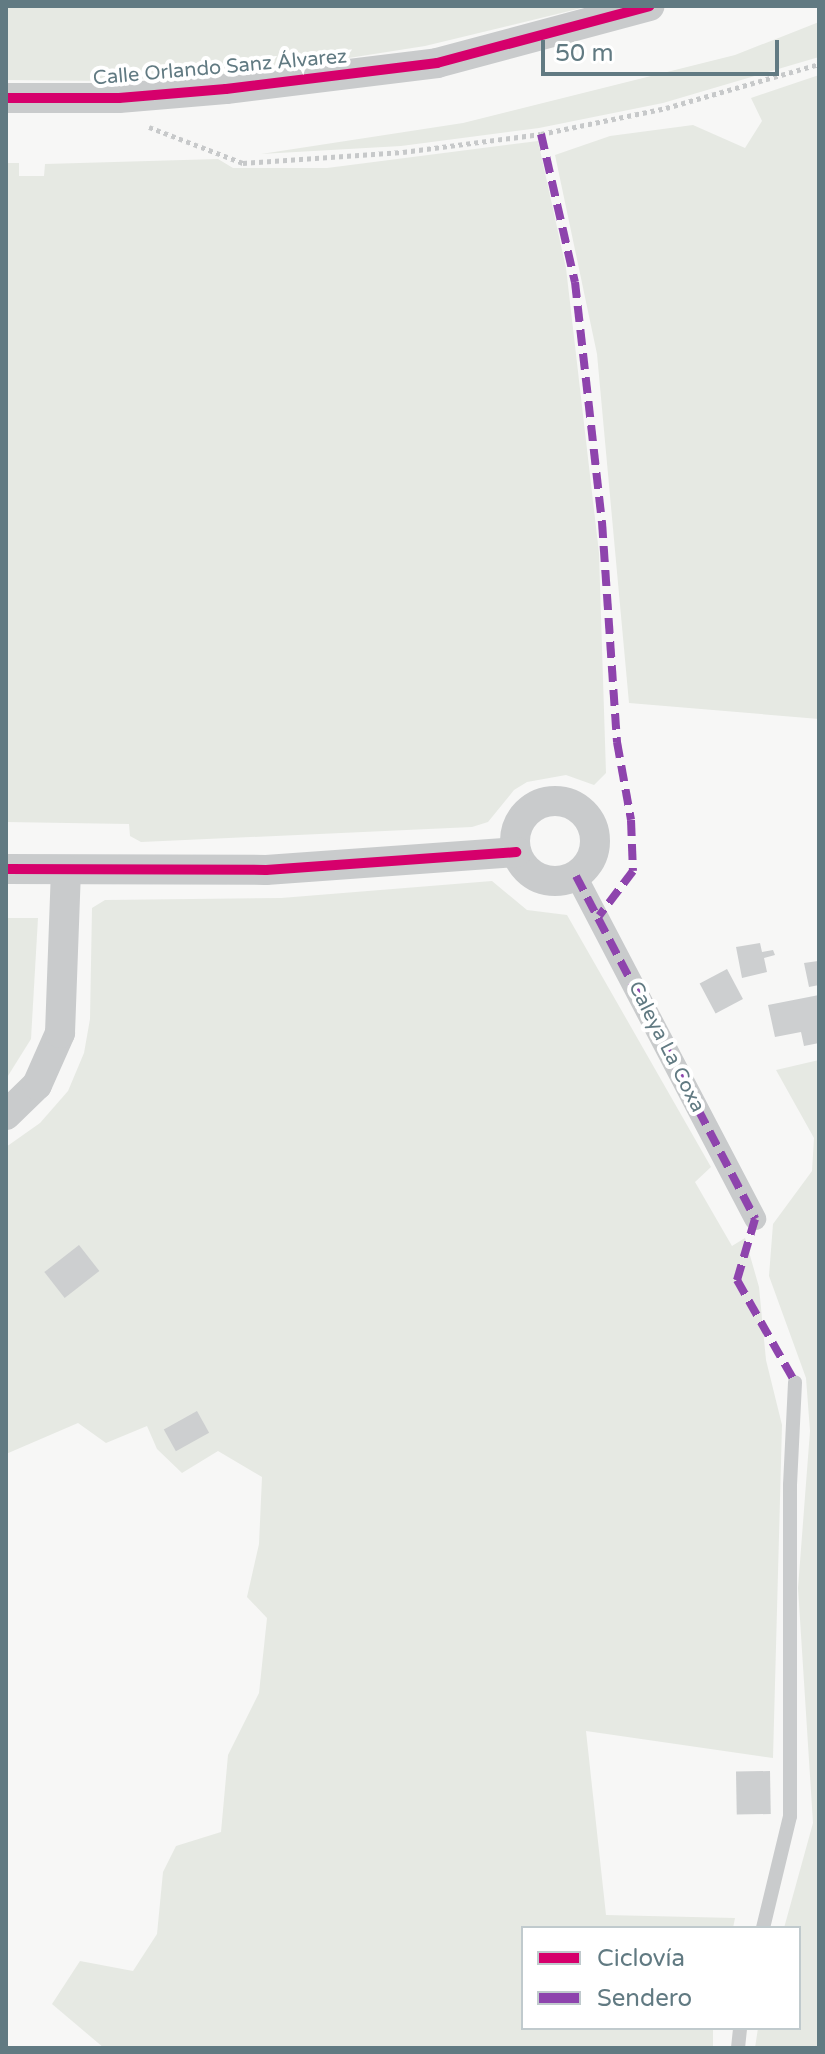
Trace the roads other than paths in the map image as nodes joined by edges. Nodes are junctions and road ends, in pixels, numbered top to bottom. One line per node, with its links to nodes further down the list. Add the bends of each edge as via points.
1 (649, 6): 2 (street, Calle Orlando Sanz Álvarez, via 437,63 286,84 119,98)
2 (6, 98)
3 (516, 852): 5 (street, via 266,870); 6 (street, via 532,874 549,881); 6 (street, via 515,837 526,813 551,801 575,806 593,827 596,841 592,858)
4 (6, 869): 5 (street)
5 (66, 870): 7 (street, via 60,1033 37,1085)
6 (576, 876): 8 (street, Caleya La Coxa)
7 (6, 1115)
8 (755, 1219)
9 (795, 1382): 10 (lane, via 790,1816)
10 (763, 1926)

